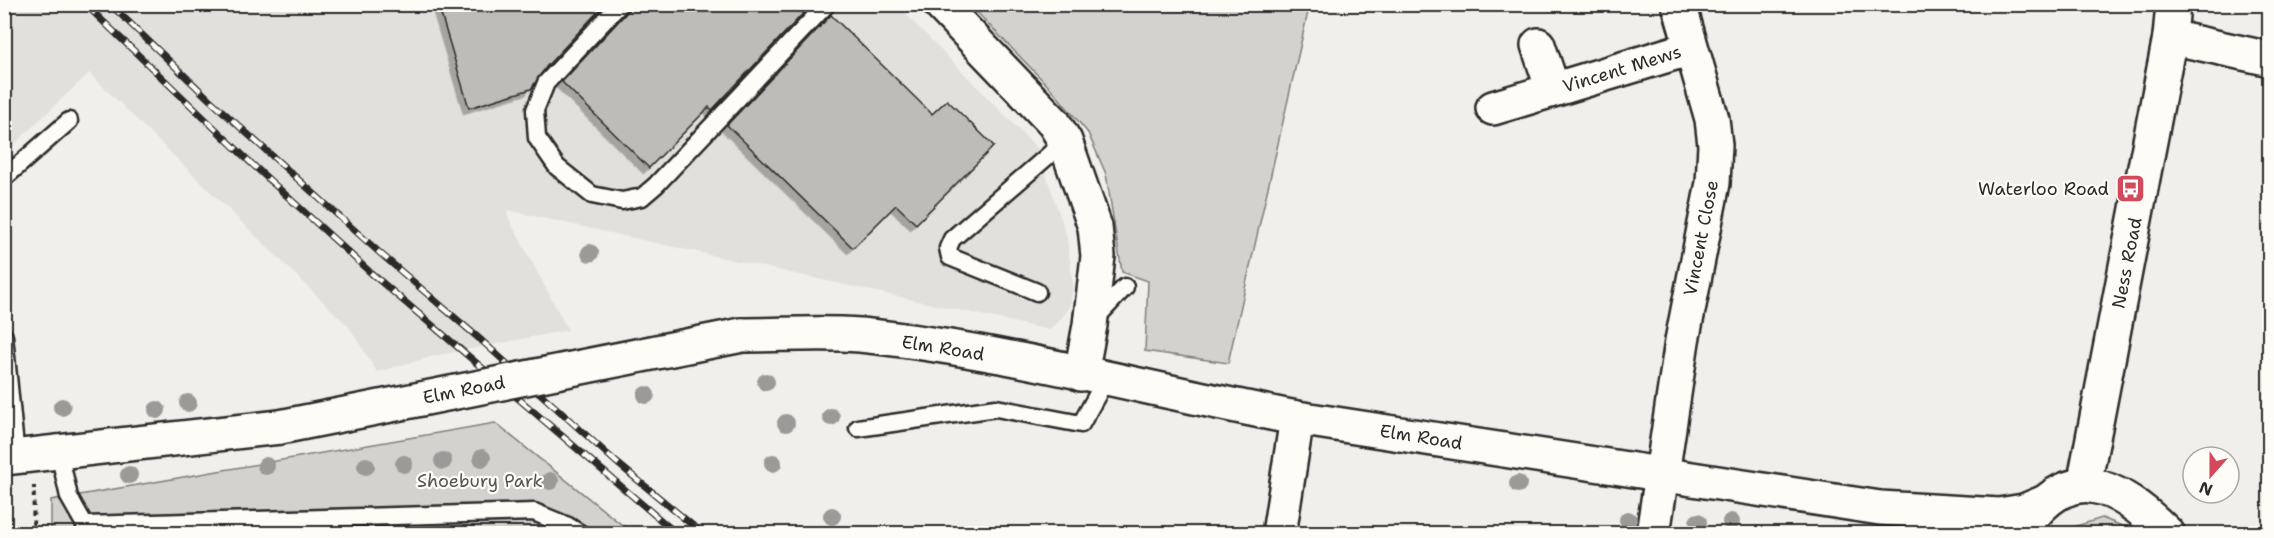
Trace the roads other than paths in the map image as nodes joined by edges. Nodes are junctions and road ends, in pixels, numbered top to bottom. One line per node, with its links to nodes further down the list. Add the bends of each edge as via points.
1 (620, 4): 2 (lane, via 546,83 535,110 537,138 557,167 592,195 622,201 642,196 656,185)
2 (827, 4)
3 (940, 4): 13 (street, via 1054,123)
4 (1679, 4): 8 (street, Vincent Close)
5 (2173, 4): 6 (street, Ness Road)
6 (2169, 37): 9 (street); 24 (street, Ness Road)
7 (1538, 45): 10 (street, Vincent Mews)
8 (1691, 48): 10 (street, Vincent Mews); 23 (street, Vincent Close, via 1712,119 1713,183)
9 (2270, 59)
10 (1553, 90): 11 (street, Vincent Mews)
11 (1493, 108)
12 (69, 121): 14 (lane)
13 (1065, 141): 16 (lane, via 952,239 948,248 950,257); 17 (street, via 1095,227 1098,256)
14 (4, 178)
15 (1125, 287): 17 (lane)
16 (1037, 292)
17 (1090, 325): 19 (street)
18 (4, 336): 22 (lane)
19 (1093, 377): 20 (street, Elm Road); 21 (lane, via 1081,424 996,408); 22 (street, Elm Road, bridge, via 969,350 858,335 742,334 280,427)
20 (1297, 418): 23 (street, Elm Road); 29 (street)
21 (858, 428)
22 (28, 456): 28 (lane, via 69,497 85,525 534,512)
23 (1661, 474): 26 (street, Elm Road); 30 (street, Vincent Close)
24 (2085, 485): 25 (street, via 2070,487); 27 (street, via 2124,496)
25 (2043, 503): 26 (street, Elm Road, via 1999,515); 32 (street)
26 (1880, 508): 31 (street, Elm Road)
27 (2168, 533)
28 (581, 534)
29 (1279, 534)
30 (1653, 534)
31 (1936, 534)
32 (2020, 534)

